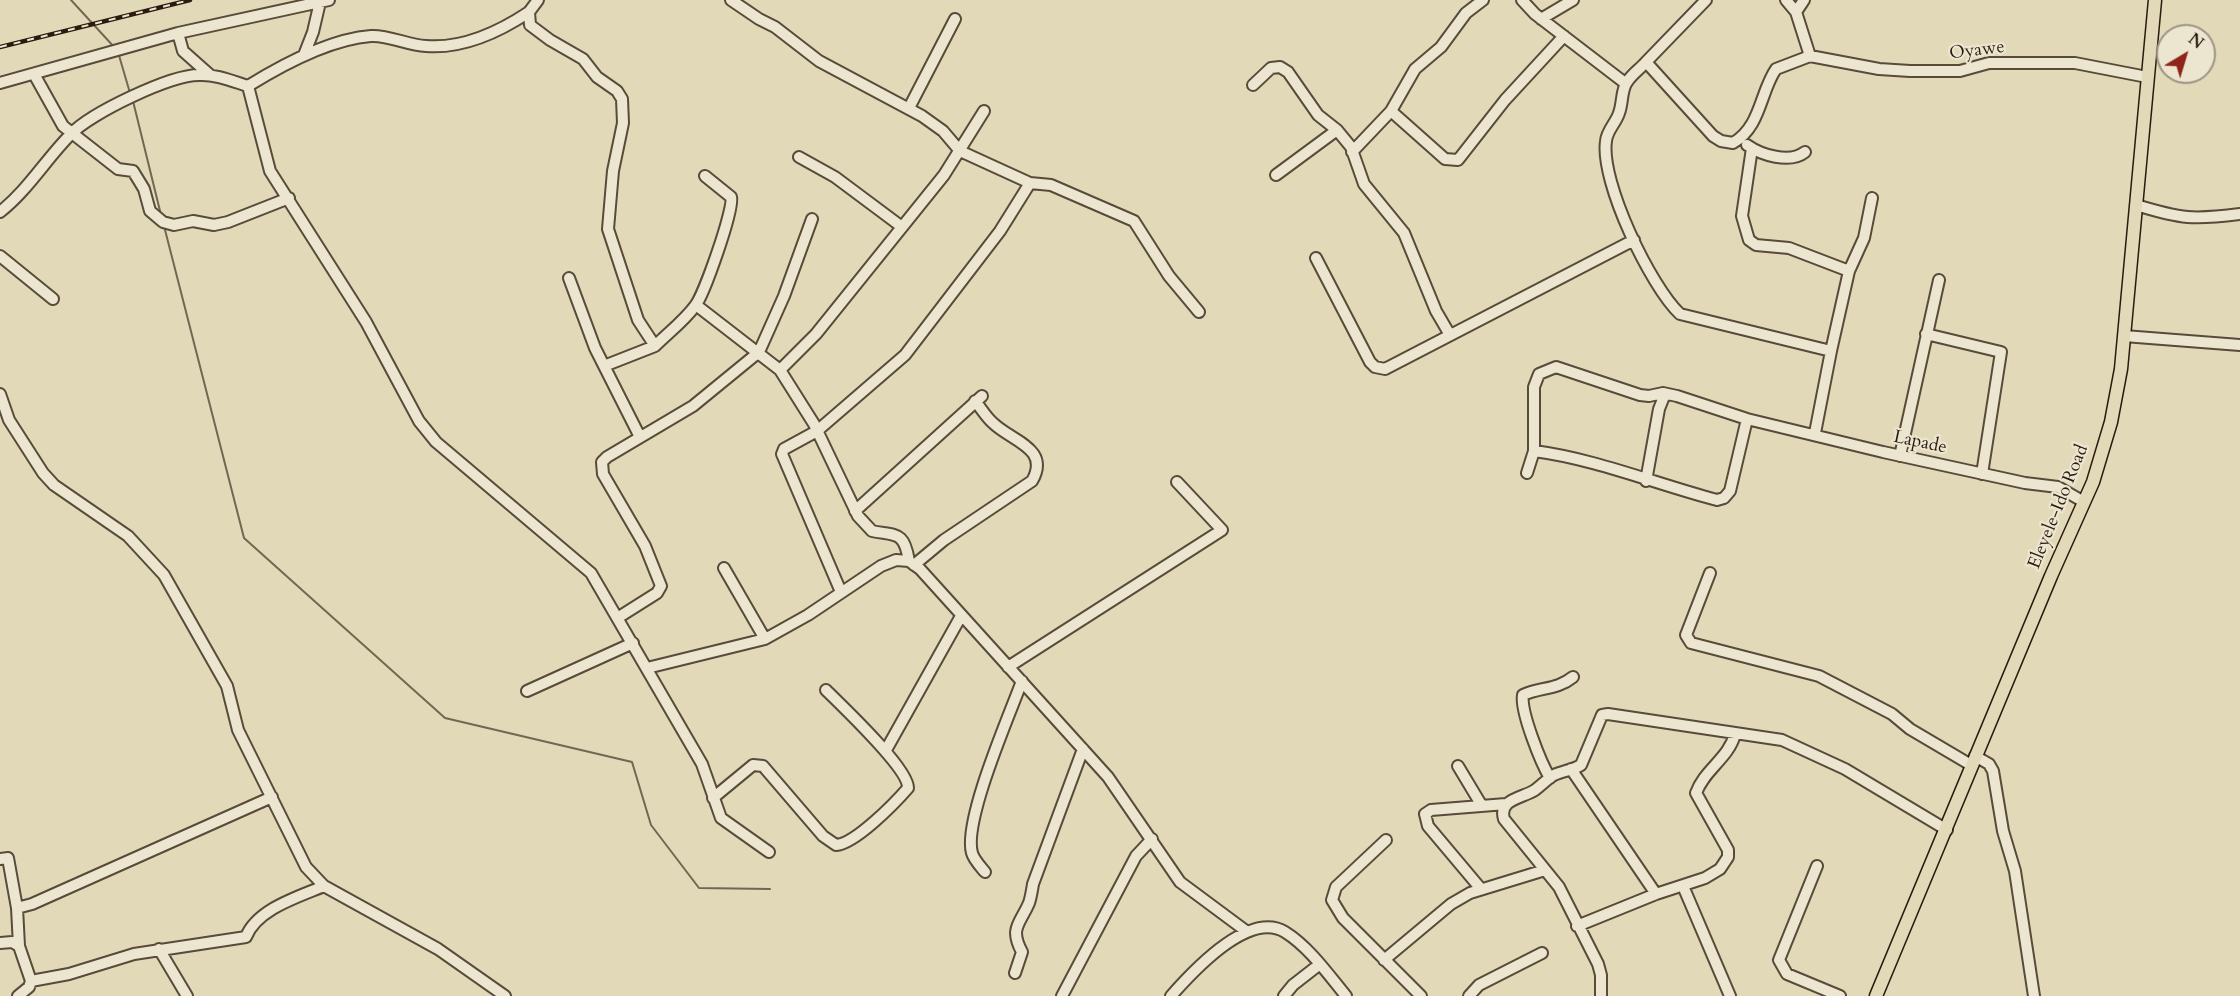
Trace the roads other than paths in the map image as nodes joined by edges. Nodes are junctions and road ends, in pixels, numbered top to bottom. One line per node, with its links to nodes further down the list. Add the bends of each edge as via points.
1 (538, 0): 11 (street)
2 (731, 0): 27 (street, via 819,61)
3 (1483, 0): 29 (street, via 1466,13 1441,47 1414,69)
4 (1522, 0): 13 (street)
5 (1573, 0): 13 (street)
6 (1705, 0): 19 (street)
7 (1786, 0): 12 (street)
8 (1804, 0): 12 (street)
9 (2155, 0): 22 (main road, Eleyele-Ido Road)
10 (324, 1): 15 (street); 17 (street)
11 (529, 12): 17 (street, via 484,37 451,44 426,46 369,36); 61 (street, via 530,25 536,31 583,59 622,99 623,123 613,171 608,229 638,320)
12 (1796, 12): 18 (street)
13 (1541, 19): 16 (street)
14 (955, 20): 27 (street)
15 (178, 33): 20 (street); 21 (street, via 183,51)
16 (1564, 36): 24 (street); 29 (street, via 1458,160 1445,159)
17 (304, 55): 26 (street)
18 (1810, 56): 22 (street, Oyawe, via 1919,72 1960,70 1989,63 2075,63); 32 (street, via 1776,69 1761,108)
19 (1646, 62): 24 (street); 32 (street, via 1713,136 1728,142)
20 (34, 74): 23 (street); 31 (street, via 59,121)
21 (210, 75): 26 (street); 31 (street, via 185,76 125,100)
22 (2147, 77): 43 (main road, Eleyele-Ido Road)
23 (0, 82)
24 (1625, 84): 48 (street, via 1619,113 1605,145 1611,185)
25 (1253, 85): 30 (street, via 1271,68 1288,72 1318,115)
26 (248, 86): 41 (street, via 264,155)
27 (909, 108): 34 (street, via 943,131)
28 (984, 111): 34 (street)
29 (1391, 111): 35 (street)
30 (1337, 130): 35 (street); 38 (street)
31 (72, 133): 41 (street, via 118,169 133,171 144,189 150,211 163,222 214,225); 44 (street)
32 (1739, 139): 33 (street)
33 (1752, 148): 36 (street, via 1791,158); 51 (street, via 1742,216 1749,240 1756,245 1789,248)
34 (960, 151): 40 (street); 47 (street)
35 (1352, 152): 58 (street, via 1364,184 1404,233)
36 (1805, 152)
37 (799, 157): 47 (street, via 835,177)
38 (1276, 175)
39 (705, 176): 55 (street, via 733,201 718,254)
40 (1030, 183): 56 (street, via 1051,185 1134,220 1169,276); 69 (street, via 1000,231 922,335 877,382)
41 (289, 198): 85 (street, via 366,322 428,433 582,564)
42 (1872, 198): 51 (street, via 1864,238)
43 (2136, 205): 45 (street, via 2195,220); 59 (main road, Eleyele-Ido Road)
44 (0, 212)
45 (2240, 214)
46 (812, 219): 63 (street)
47 (902, 227): 65 (street, via 816,334)
48 (1634, 240): 58 (street); 62 (street, via 1645,264 1680,315)
49 (0, 256): 54 (street)
50 (1316, 258): 58 (street, via 1375,367 1385,369)
51 (1849, 271): 62 (street)
52 (569, 278): 64 (street)
53 (1939, 280): 57 (street)
54 (53, 300)
55 (696, 305): 61 (street); 63 (street)
56 (1198, 312)
57 (1926, 334): 73 (street); 75 (street, via 2001,352)
58 (1450, 335)
59 (2124, 336): 60 (street); 78 (main road, Eleyele-Ido Road, via 2111,422)
60 (2240, 345)
61 (655, 346): 64 (street)
62 (1831, 351): 70 (street)
63 (759, 352): 65 (street); 71 (street, via 693,406)
64 (604, 366): 71 (street)
65 (780, 370): 69 (street)
66 (0, 394): 101 (street, via 9,420 43,473 54,485 128,536 164,575 227,686 238,730)
67 (1665, 394): 68 (street, Lapade); 72 (street, Lapade, via 1640,395 1570,370 1549,368 1539,374 1534,387); 76 (street)
68 (1747, 419): 70 (street, Lapade); 76 (street, via 1730,491 1724,498 1717,500)
69 (818, 431): 79 (street); 83 (street, via 784,449 782,458)
70 (1815, 433): 73 (street, Lapade)
71 (640, 437): 85 (street, via 607,457 601,468 645,546 661,586 657,593)
72 (1534, 451): 74 (street); 76 (street, via 1567,455)
73 (1900, 456): 75 (street, Lapade)
74 (1527, 473)
75 (1982, 474): 78 (street, Lapade, via 2058,487)
76 (1646, 481)
77 (1177, 482): 88 (street, via 1222,530)
78 (2084, 502): 97 (main road, Eleyele-Ido Road)
79 (855, 511): 80 (street, via 869,529 901,537); 80 (street, via 979,399 993,423 1036,455 1038,471 1032,481)
80 (911, 563): 83 (street, via 896,560 881,566); 84 (street)
81 (724, 568): 86 (street)
82 (1710, 573): 97 (street, via 1686,635 1691,643 1819,676)
83 (841, 592): 86 (street)
84 (961, 616): 88 (street); 96 (street)
85 (619, 617): 87 (street)
86 (765, 639): 89 (street)
87 (633, 643): 89 (street); 93 (street)
88 (1008, 667): 91 (street)
89 (647, 668): 102 (street, via 702,764)
90 (1573, 677): 100 (street, via 1563,686 1523,695 1521,706)
91 (1022, 681): 95 (street); 112 (street, via 992,757 974,824 972,855)
92 (826, 690): 96 (street)
93 (527, 691)
94 (1735, 734): 99 (street, via 1608,714 1599,719 1583,762); 105 (street, via 1782,740 1824,759); 114 (street, via 1727,753 1696,793 1725,842 1728,857 1720,869)
95 (1083, 749): 106 (street, via 1119,791); 126 (street, via 1029,903 1016,924 1016,941 1022,952)
96 (886, 750): 102 (street, via 908,780 908,788 893,806 842,845 823,836 763,766 753,765)
97 (1973, 761): 105 (main road, Eleyele-Ido Road); 141 (street, via 1989,764 1993,771 2003,831 2015,871)
98 (1458, 766): 104 (street)
99 (1571, 769): 100 (street); 116 (street)
100 (1550, 778): 103 (street, via 1534,791)
101 (272, 797): 113 (street, via 306,867); 117 (street)
102 (713, 798): 108 (street, via 721,818)
103 (1506, 804): 104 (street); 111 (street, via 1504,819)
104 (1482, 806): 115 (street, via 1431,810 1424,818)
105 (1947, 830): 140 (main road, Eleyele-Ido Road)
106 (1152, 840): 119 (street, via 1184,886); 131 (street, via 1136,856)
107 (1386, 840): 124 (street, via 1335,887 1332,900 1343,918)
108 (769, 852)
109 (0, 859): 117 (street, via 8,858)
110 (1817, 866): 139 (street, via 1779,960 1787,974)
111 (1545, 870): 115 (street); 118 (street, via 1559,887)
112 (985, 873)
113 (324, 886): 122 (street, via 294,898 251,924 246,936); 130 (street, via 438,949)
114 (1683, 886): 116 (street); 138 (street)
115 (1481, 889): 124 (street, via 1438,911)
116 (1656, 894): 118 (street)
117 (17, 908): 121 (street)
118 (1577, 927): 137 (street, via 1601,975)
119 (1246, 931): 125 (street, via 1267,927 1285,932); 132 (street, via 1219,950)
120 (0, 943): 121 (street)
121 (19, 945): 127 (street)
122 (159, 950): 127 (street); 129 (street)
123 (1542, 953): 136 (street, via 1479,985)
124 (1384, 960): 135 (street)
125 (1320, 964): 133 (street); 134 (street)
126 (1015, 973)
127 (31, 981): 128 (street)
128 (18, 996)
129 (187, 996)
130 (505, 996)
131 (1062, 996)
132 (1172, 996)
133 (1284, 996)
134 (1346, 996)
135 (1421, 996)
136 (1469, 996)
137 (1601, 996)
138 (1730, 996)
139 (1840, 996)
140 (1876, 996)
141 (2034, 996)

